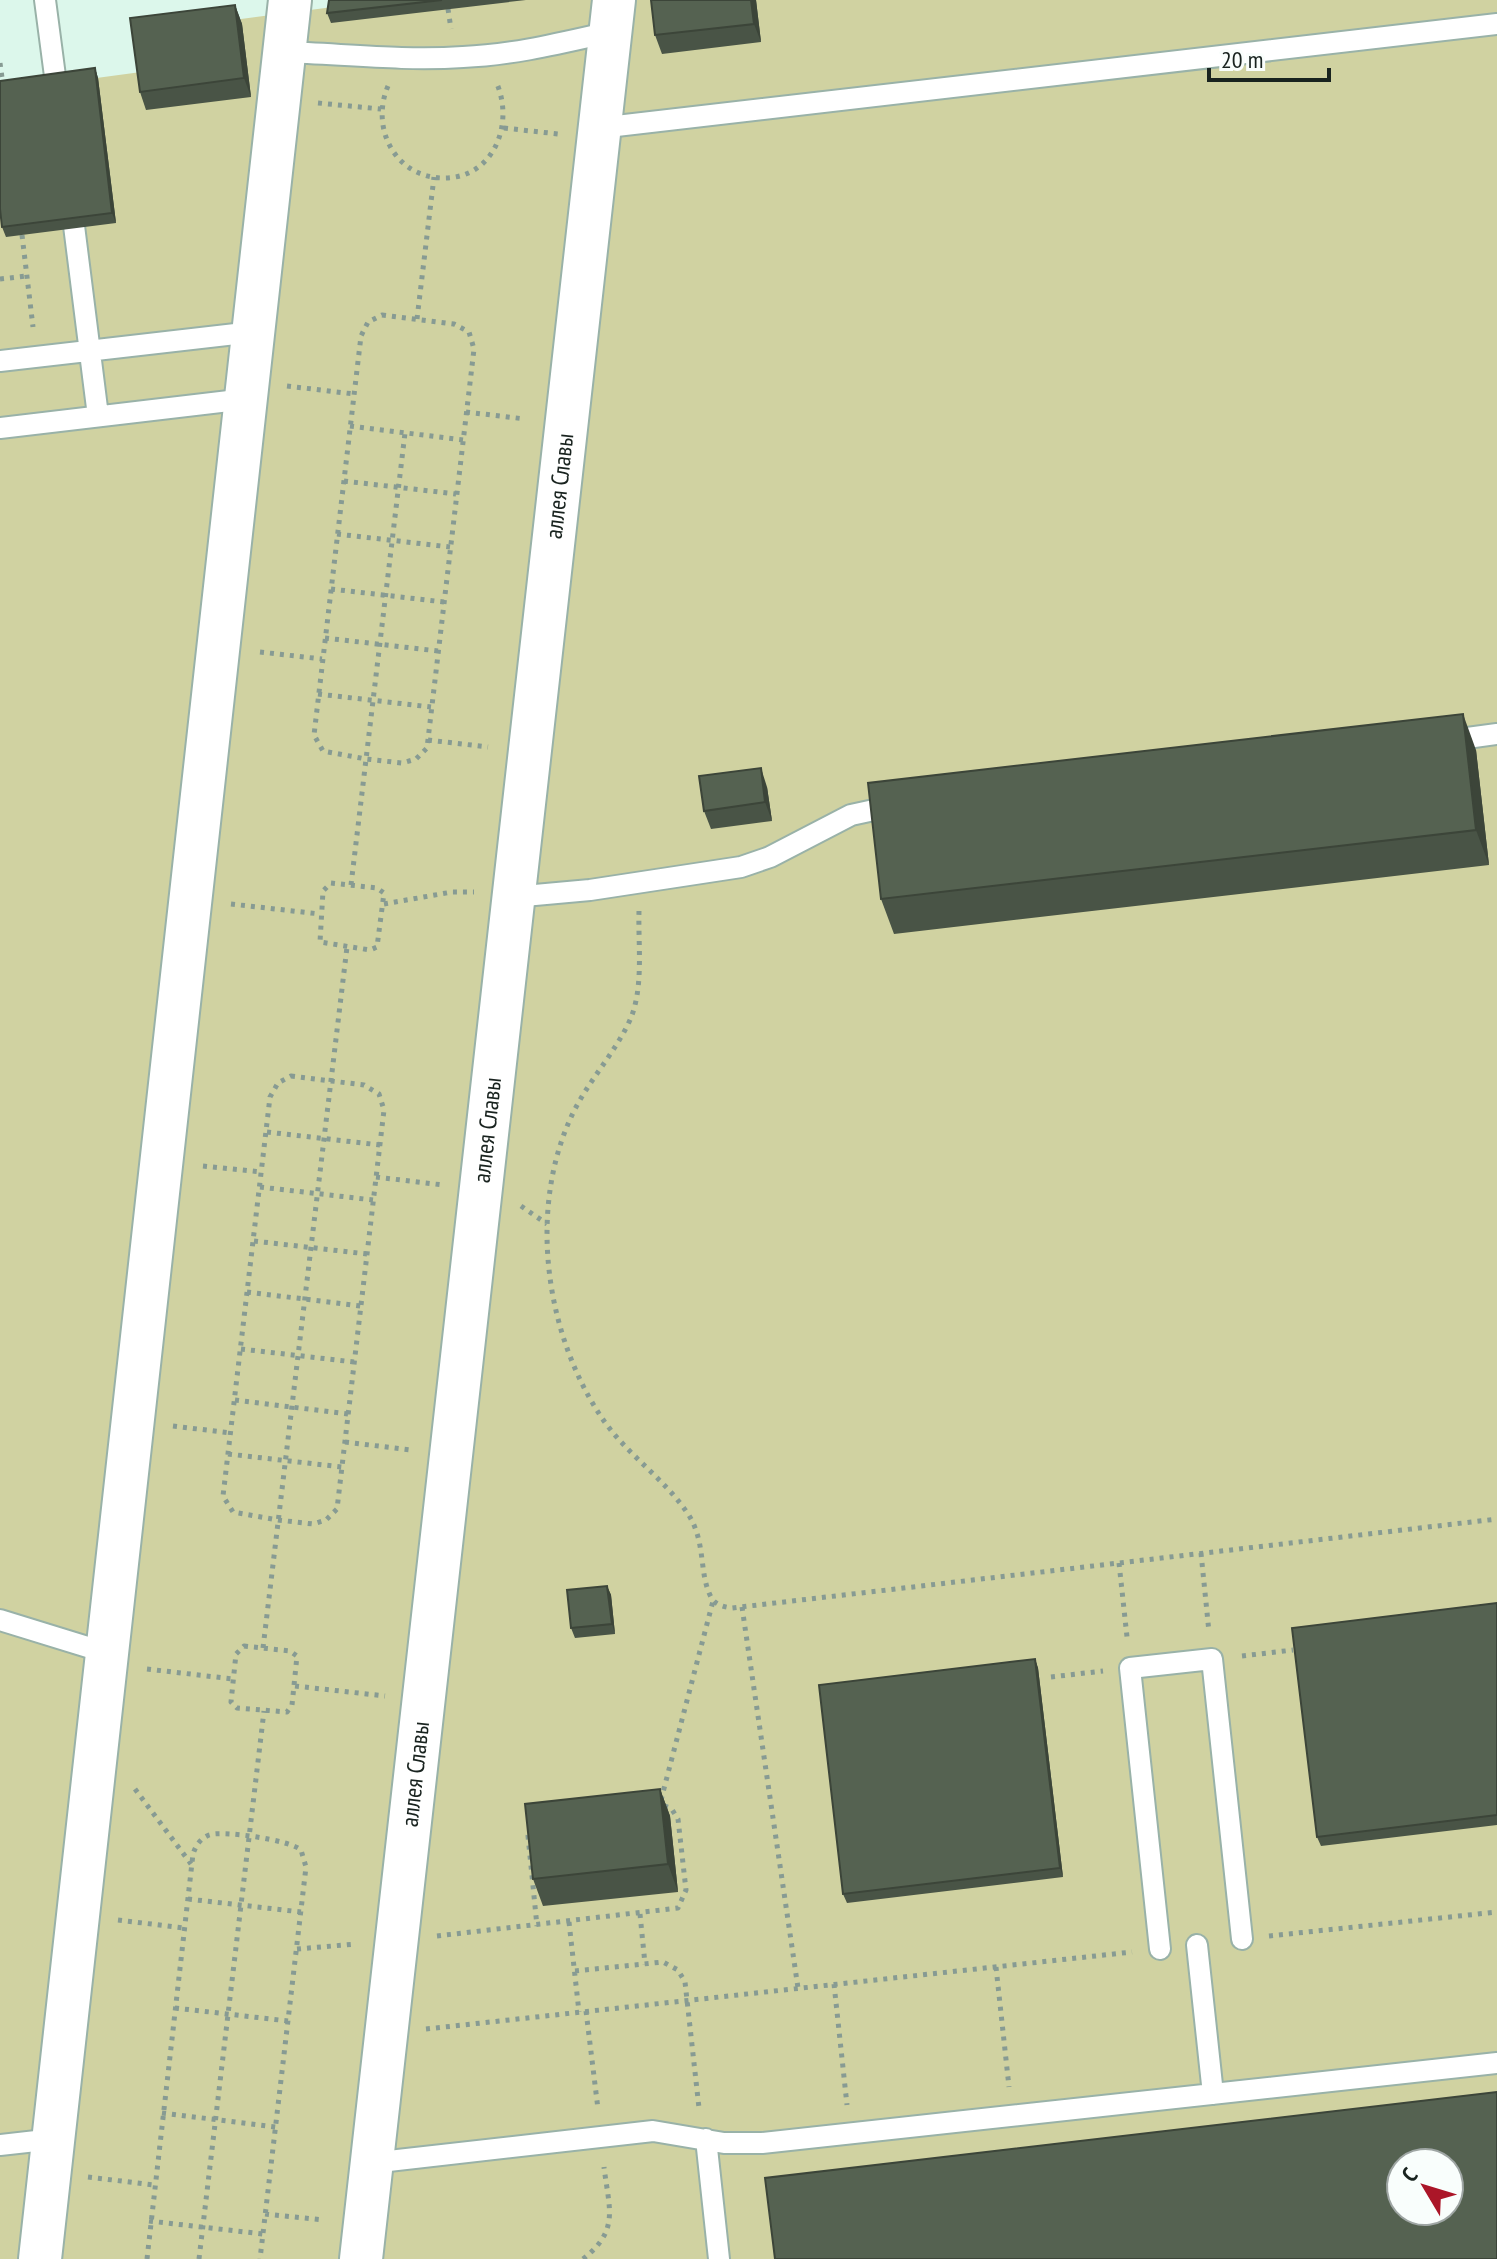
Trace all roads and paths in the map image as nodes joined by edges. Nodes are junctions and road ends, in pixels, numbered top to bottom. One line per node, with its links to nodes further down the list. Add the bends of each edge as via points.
1 (45, 0): 12 (lane)
2 (290, 0): 5 (street)
3 (612, 16): 6 (lane, via 519,51); 14 (street, аллея Славы)
4 (1497, 24): 14 (lane)
5 (284, 52): 7 (lane); 10 (street)
6 (466, 57): 7 (lane); 13 (path, via 498,85)
7 (416, 59): 11 (path, via 386,88)
8 (0, 63): 9 (path)
9 (4, 90)
10 (278, 99): 11 (path); 21 (street)
11 (381, 109): 13 (path, via 390,149 405,165 445,178 483,162)
12 (61, 124)
13 (504, 128): 14 (path)
14 (598, 133): 29 (street, аллея Славы)
15 (434, 177): 20 (path)
16 (69, 185): 22 (lane)
17 (22, 235): 18 (path)
18 (27, 276): 19 (path); 23 (path)
19 (0, 279)
20 (417, 319): 26 (path, via 382,315 368,322 361,336); 27 (path, via 463,327 473,339)
21 (253, 332): 22 (lane); 25 (street)
22 (89, 350): 23 (lane); 28 (lane)
23 (37, 356): 24 (lane)
24 (0, 361)
25 (246, 390): 26 (path); 28 (lane); 45 (street)
26 (354, 394): 30 (path)
27 (466, 412): 29 (path); 33 (path)
28 (98, 416): 31 (lane)
29 (566, 423): 54 (street, аллея Славы)
30 (350, 426): 32 (path); 34 (path)
31 (0, 428)
32 (405, 433): 33 (path); 35 (path)
33 (463, 440): 36 (path)
34 (344, 481): 35 (path); 37 (path)
35 (398, 488): 36 (path); 38 (path)
36 (456, 494): 39 (path)
37 (337, 534): 38 (path); 40 (path)
38 (392, 541): 39 (path); 41 (path)
39 (450, 547): 42 (path)
40 (331, 589): 41 (path); 43 (path)
41 (385, 595): 42 (path); 44 (path)
42 (444, 602): 46 (path)
43 (325, 638): 44 (path); 47 (path)
44 (380, 644): 46 (path); 49 (path)
45 (218, 647): 47 (path); 60 (street)
46 (438, 651): 50 (path)
47 (322, 659): 48 (path)
48 (318, 694): 49 (path); 55 (path, via 318,747)
49 (373, 700): 50 (path); 55 (path)
50 (431, 707): 52 (path)
51 (1497, 734): 53 (lane)
52 (428, 740): 54 (path); 55 (path, via 422,754 409,761)
53 (1420, 744)
54 (529, 751): 59 (street, аллея Славы)
55 (366, 759): 58 (path)
56 (924, 801): 57 (lane, via 851,815 755,863)
57 (639, 882): 59 (lane); 94 (path, via 637,998 568,1124 550,1191 548,1262 561,1328 582,1383 630,1455 686,1511 699,1536)
58 (351, 885): 61 (path, via 381,889); 62 (path, via 324,887)
59 (513, 897): 61 (path, via 452,892); 87 (street, аллея Славы)
60 (190, 899): 62 (path); 68 (street)
61 (384, 904): 63 (path, via 377,947)
62 (320, 914): 63 (path, via 320,942)
63 (347, 947): 64 (path)
64 (331, 1081): 65 (path, via 291,1076 278,1083 270,1097); 66 (path); 67 (path, via 364,1085 379,1094 384,1110)
65 (267, 1132): 66 (path); 69 (path)
66 (324, 1139): 67 (path); 73 (path)
67 (380, 1145): 71 (path)
68 (162, 1161): 69 (path); 83 (street)
69 (262, 1172): 70 (path)
70 (260, 1187): 71 (path); 72 (path)
71 (373, 1200): 74 (path)
72 (254, 1241): 73 (path); 75 (path)
73 (311, 1248): 74 (path); 78 (path)
74 (367, 1254): 76 (path)
75 (247, 1292): 76 (path); 77 (path)
76 (361, 1306): 79 (path)
77 (241, 1349): 78 (path); 80 (path)
78 (298, 1356): 79 (path); 81 (path)
79 (354, 1362): 82 (path)
80 (235, 1400): 81 (path); 84 (path)
81 (292, 1407): 82 (path); 88 (path)
82 (348, 1414): 85 (path)
83 (133, 1422): 84 (path); 99 (street)
84 (231, 1433): 86 (path)
85 (345, 1442): 87 (path); 89 (path)
86 (228, 1454): 88 (path); 91 (path, via 223,1496 228,1508 240,1516)
87 (450, 1454): 105 (street, аллея Славы)
88 (286, 1460): 89 (path); 91 (path)
89 (342, 1467): 91 (path, via 332,1515 313,1524)
90 (1497, 1519): 92 (path)
91 (278, 1520): 97 (path)
92 (1201, 1553): 93 (path); 100 (path)
93 (1119, 1563): 95 (path); 101 (path)
94 (713, 1601): 95 (path); 108 (path)
95 (742, 1607): 131 (path)
96 (0, 1620): 99 (lane)
97 (263, 1648): 103 (path, via 239,1648); 104 (path, via 297,1656)
98 (1293, 1650): 100 (path)
99 (107, 1658): 103 (path); 107 (street)
100 (1212, 1659): 101 (lane); 122 (lane)
101 (1130, 1668): 102 (path); 126 (lane)
102 (1051, 1677)
103 (233, 1679): 106 (path, via 233,1705)
104 (295, 1686): 105 (path); 106 (path, via 287,1712)
105 (423, 1700): 123 (street, аллея Славы)
106 (264, 1711): 111 (path)
107 (98, 1740): 112 (path); 118 (street)
108 (660, 1805): 109 (path); 117 (path, via 671,1808 678,1819 686,1897 671,1911)
109 (645, 1807)
110 (537, 1819): 120 (path, via 528,1836)
111 (249, 1838): 112 (path, via 206,1836 196,1846); 114 (path); 115 (path, via 286,1842 301,1850 306,1867)
112 (192, 1865): 113 (path)
113 (188, 1899): 114 (path); 121 (path)
114 (241, 1905): 115 (path); 135 (path)
115 (301, 1912): 125 (path)
116 (1497, 1912): 122 (path)
117 (640, 1914): 119 (path); 127 (path)
118 (78, 1916): 121 (path); 147 (street)
119 (569, 1922): 120 (path); 129 (path)
120 (537, 1926): 123 (path)
121 (184, 1928): 133 (path)
122 (1242, 1939)
123 (396, 1941): 125 (path); 137 (street, аллея Славы)
124 (1197, 1945): 139 (lane)
125 (297, 1949): 136 (path)
126 (1160, 1949): 128 (path)
127 (645, 1964): 129 (path); 132 (path, via 667,1963 678,1970)
128 (996, 1967): 130 (path); 141 (path)
129 (575, 1971): 134 (path)
130 (834, 1984): 131 (path); 144 (path)
131 (798, 1988): 132 (path)
132 (687, 2000): 134 (path); 145 (path)
133 (175, 2008): 135 (path); 140 (path)
134 (579, 2012): 137 (path)
135 (228, 2014): 136 (path); 142 (path)
136 (288, 2021): 143 (path)
137 (385, 2034): 148 (street, аллея Славы)
138 (1497, 2063): 139 (lane)
139 (1213, 2094): 141 (lane)
140 (162, 2113): 142 (path); 149 (path)
141 (1012, 2116): 144 (lane)
142 (216, 2120): 143 (path); 152 (path)
143 (276, 2127): 150 (path)
144 (850, 2134): 145 (lane, via 749,2144)
145 (704, 2139): 148 (lane, via 644,2131); 159 (lane)
146 (0, 2145): 147 (lane)
147 (52, 2156): 149 (path); 155 (street)
148 (371, 2163): 154 (street, аллея Славы)
149 (154, 2185): 151 (path)
150 (265, 2214): 153 (path); 154 (path)
151 (149, 2221): 152 (path); 156 (path)
152 (203, 2227): 153 (path); 157 (path)
153 (263, 2234): 158 (path)
154 (363, 2242)
155 (40, 2259)
156 (147, 2259)
157 (199, 2259)
158 (260, 2259)
159 (719, 2259)

